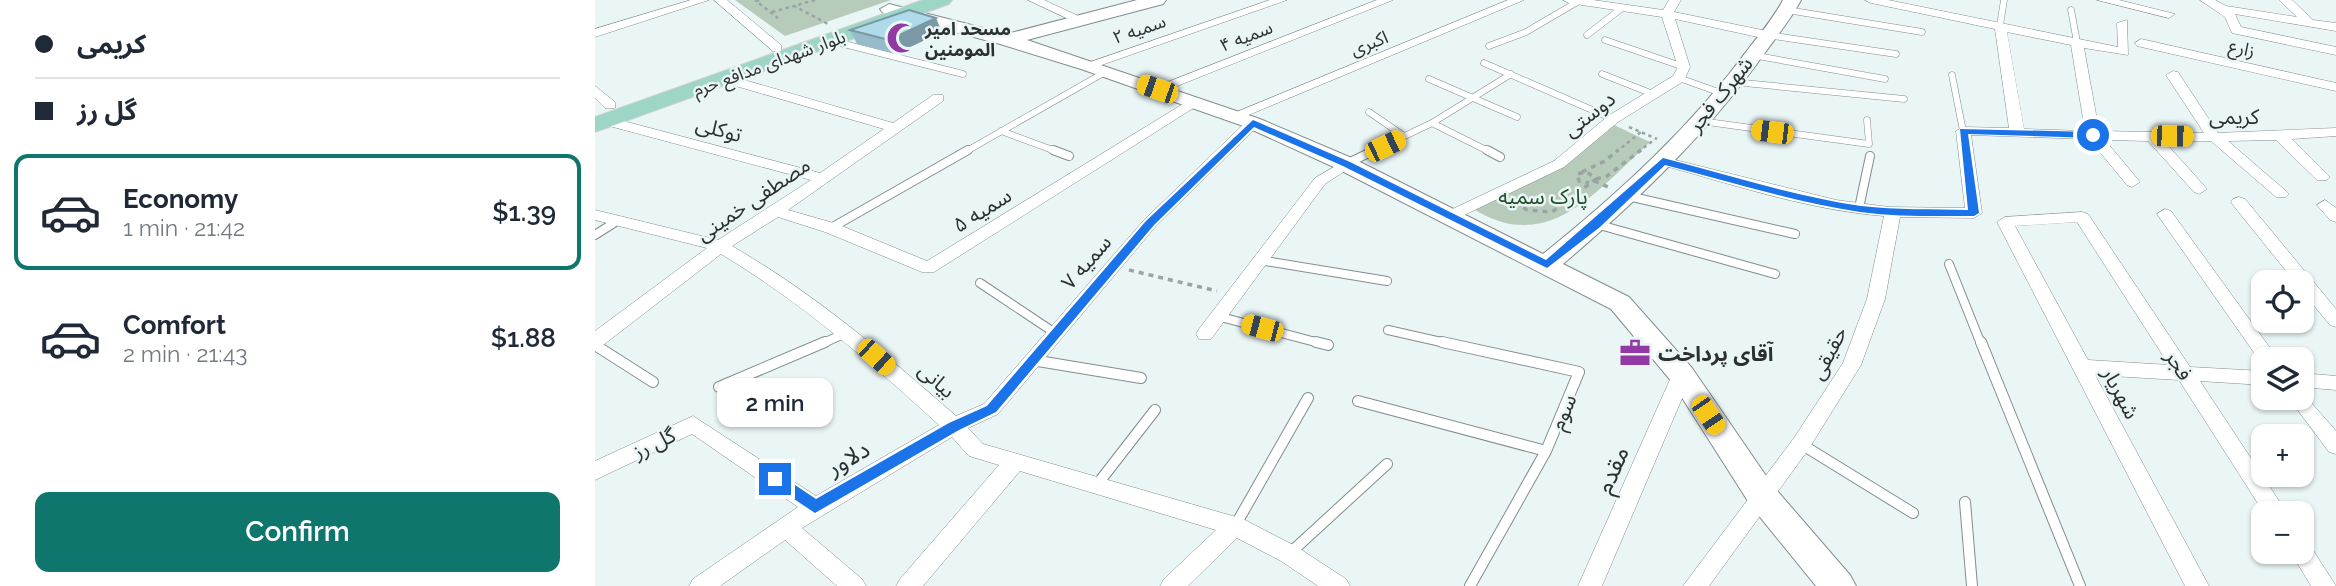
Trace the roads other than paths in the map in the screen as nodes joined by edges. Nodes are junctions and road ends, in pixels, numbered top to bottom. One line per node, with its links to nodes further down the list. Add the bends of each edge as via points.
1 (703, 0): 31 (street)
2 (720, 0): 40 (street)
3 (1034, 0): 25 (street)
4 (1281, 0): 46 (street, سمیه ۲)
5 (1387, 0): 59 (street, سمیه ۴)
6 (1518, 0): 67 (street, اکبری)
7 (1675, 0): 23 (street)
8 (1871, 0): 16 (street)
9 (2004, 0): 28 (lane)
10 (2103, 0): 24 (street)
11 (2206, 0): 20 (street)
12 (2236, 0): 22 (street)
13 (2285, 0): 26 (street)
14 (1146, 1): 25 (street)
15 (1574, 1): 19 (street); 39 (lane, via 1526,32)
16 (1911, 4): 28 (street)
17 (1790, 5): 30 (lane); 34 (street, شهرک فجر)
18 (916, 8): 32 (main road, بلوار شهدای مدافع حرم); 35 (street)
19 (1622, 8): 23 (street); 33 (lane)
20 (2224, 9): 22 (street); 41 (street, via 2234,18 2236,30)
21 (2071, 10): 37 (lane)
22 (2250, 12): 26 (street)
23 (1667, 14): 34 (street); 47 (street)
24 (2169, 14)
25 (1081, 20): 35 (street)
26 (2309, 22): 29 (street)
27 (2123, 23): 37 (street, via 2124,52)
28 (2000, 25): 37 (street); 77 (street)
29 (2336, 27)
30 (1922, 32)
31 (595, 33)
32 (834, 34): 40 (main road, بلوار شهدای مدافع حرم); 48 (lane); 54 (main road, بلوار شهدای مدافع حرم)
33 (1587, 35)
34 (1767, 35): 43 (lane); 44 (street, شهرک فجر)
35 (1007, 40): 46 (street)
36 (1605, 40): 47 (lane)
37 (2077, 42): 79 (street)
38 (2141, 43): 57 (street, زارع)
39 (1489, 46)
40 (777, 48): 65 (main road, بلوار شهدای مدافع حرم)
41 (2336, 51)
42 (2239, 53): 53 (street)
43 (1896, 54)
44 (1752, 55): 56 (lane); 58 (street, شهرک فجر)
45 (1484, 62): 49 (lane)
46 (1098, 68): 59 (street); 75 (lane)
47 (1681, 72): 58 (lane); 60 (street, دوستی)
48 (963, 74)
49 (1511, 74): 62 (lane); 69 (lane)
50 (1602, 74): 60 (lane)
51 (1952, 75): 76 (lane)
52 (2173, 75): 82 (street)
53 (2336, 76)
54 (727, 79): 65 (main road, بلوار شهدای مدافع حرم); 74 (street)
55 (1429, 79): 62 (lane)
56 (1885, 79)
57 (2336, 87)
58 (1729, 88): 63 (lane); 71 (street, شهرک فجر)
59 (1157, 89): 64 (street)
60 (1653, 94): 69 (street, دوستی)
61 (938, 98): 74 (street, مصطفی خمینی)
62 (1472, 99): 68 (lane); 73 (lane)
63 (1904, 99)
64 (1196, 103): 67 (street); 105 (street, سمیه ۵, via 928,268)
65 (600, 110): 90 (street, توکلی)
66 (1369, 112): 80 (lane)
67 (1234, 116): 72 (street)
68 (1517, 117)
69 (1613, 119): 101 (street, دوستی, via 1559,164)
70 (1867, 120): 71 (lane, via 1869,144)
71 (1700, 121): 84 (street, شهرک فجر)
72 (1253, 123): 88 (street); 119 (street, سمیه ۷, via 1150,223)
73 (1432, 123): 80 (lane); 87 (lane)
74 (894, 128): 90 (street, مصطفی خمینی)
75 (1001, 131): 85 (lane); 105 (lane)
76 (1963, 131): 77 (street, کریمی); 98 (street, via 1974,213)
77 (2017, 132): 79 (street, کریمی)
78 (2336, 132): 83 (street, کریمی)
79 (2093, 135): 81 (street, کریمی); 91 (street)
80 (1404, 136): 88 (lane)
81 (2151, 136): 82 (street, کریمی); 92 (street)
82 (2214, 137): 83 (street, کریمی); 93 (street)
83 (2281, 137): 89 (street)
84 (1664, 149): 94 (street, شهرک فجر); 96 (street, via 1810,199)
85 (1069, 156)
86 (1870, 156): 96 (lane)
87 (1500, 157)
88 (1346, 164): 101 (street); 109 (street, via 1320,181)
89 (2322, 177)
90 (821, 178): 97 (street, مصطفی خمینی)
91 (2132, 182)
92 (2199, 189)
93 (2281, 194)
94 (1626, 195): 104 (street, شهرک فجر); 106 (lane)
95 (2239, 202): 116 (street)
96 (1859, 208): 98 (street)
97 (776, 211): 105 (street, سمیه ۵); 108 (street, مصطفی خمینی)
98 (1893, 212): 139 (street, حقیقی, via 1876,299 1852,365)
99 (2165, 214): 123 (street)
100 (595, 215): 102 (street, بیانی)
101 (1448, 217): 110 (street)
102 (617, 221): 107 (lane); 108 (street, بیانی)
103 (2005, 222): 125 (street, شهریار); 127 (street, فجر, via 2082,218)
104 (1596, 224): 110 (street, شهرک فجر); 112 (lane)
105 (831, 228)
106 (1794, 234)
107 (595, 235)
108 (720, 246): 118 (street, بیانی); 121 (street, مصطفی خمینی)
109 (1259, 260): 113 (lane); 115 (street)
110 (1547, 264): 126 (street, via 1620,303)
111 (1949, 264): 165 (lane)
112 (1775, 274)
113 (1387, 281)
114 (981, 283): 119 (lane)
115 (1217, 316): 120 (street); 122 (lane)
116 (2336, 321)
117 (1388, 330): 141 (lane, سوم, via 1579,372)
118 (848, 333): 133 (lane); 138 (street, بیانی)
119 (1055, 333): 124 (street, سمیه ۷)
120 (1205, 334)
121 (595, 343): 131 (lane)
122 (1328, 345)
123 (2260, 347)
124 (1033, 360): 128 (lane); 138 (street, سمیه ۷, via 991,409)
125 (2081, 367): 127 (street); 166 (street, شهریار)
126 (1682, 375): 146 (street); 161 (street, مقدم)
127 (2185, 375): 129 (street); 147 (street, فجر)
128 (1141, 378)
129 (2251, 378)
130 (2314, 381): 132 (street)
131 (653, 382)
132 (2336, 383)
133 (719, 387)
134 (1308, 398): 152 (lane)
135 (1358, 401): 141 (lane)
136 (1155, 410): 145 (lane)
137 (2308, 410): 140 (street)
138 (954, 426): 142 (street, بیانی, via 976,450); 149 (street, دلاور)
139 (1801, 444): 146 (street, حقیقی); 150 (lane)
140 (2336, 446)
141 (1546, 451): 160 (lane, سوم)
142 (1014, 463): 145 (street, بیانی); 157 (street)
143 (1387, 464): 153 (lane)
144 (595, 471): 149 (street, گل رز, via 693,424)
145 (1096, 486): 152 (street, بیانی)
146 (1762, 496): 162 (street, حقیقی); 163 (street)
147 (2268, 501)
148 (1965, 502): 164 (lane)
149 (815, 507): 151 (street, دلاور)
150 (1913, 513)
151 (784, 526): 155 (street, دلاور); 156 (street)
152 (1235, 526): 153 (street, بیانی); 158 (street)
153 (1289, 554): 159 (street, بیانی)
154 (2310, 564): 167 (street)
155 (701, 586)
156 (853, 586)
157 (908, 586)
158 (1172, 586)
159 (1338, 586)
160 (1470, 586)
161 (1590, 586)
162 (1695, 586)
163 (1838, 586)
164 (1972, 586)
165 (2080, 586)
166 (2197, 586)
167 (2324, 586)

